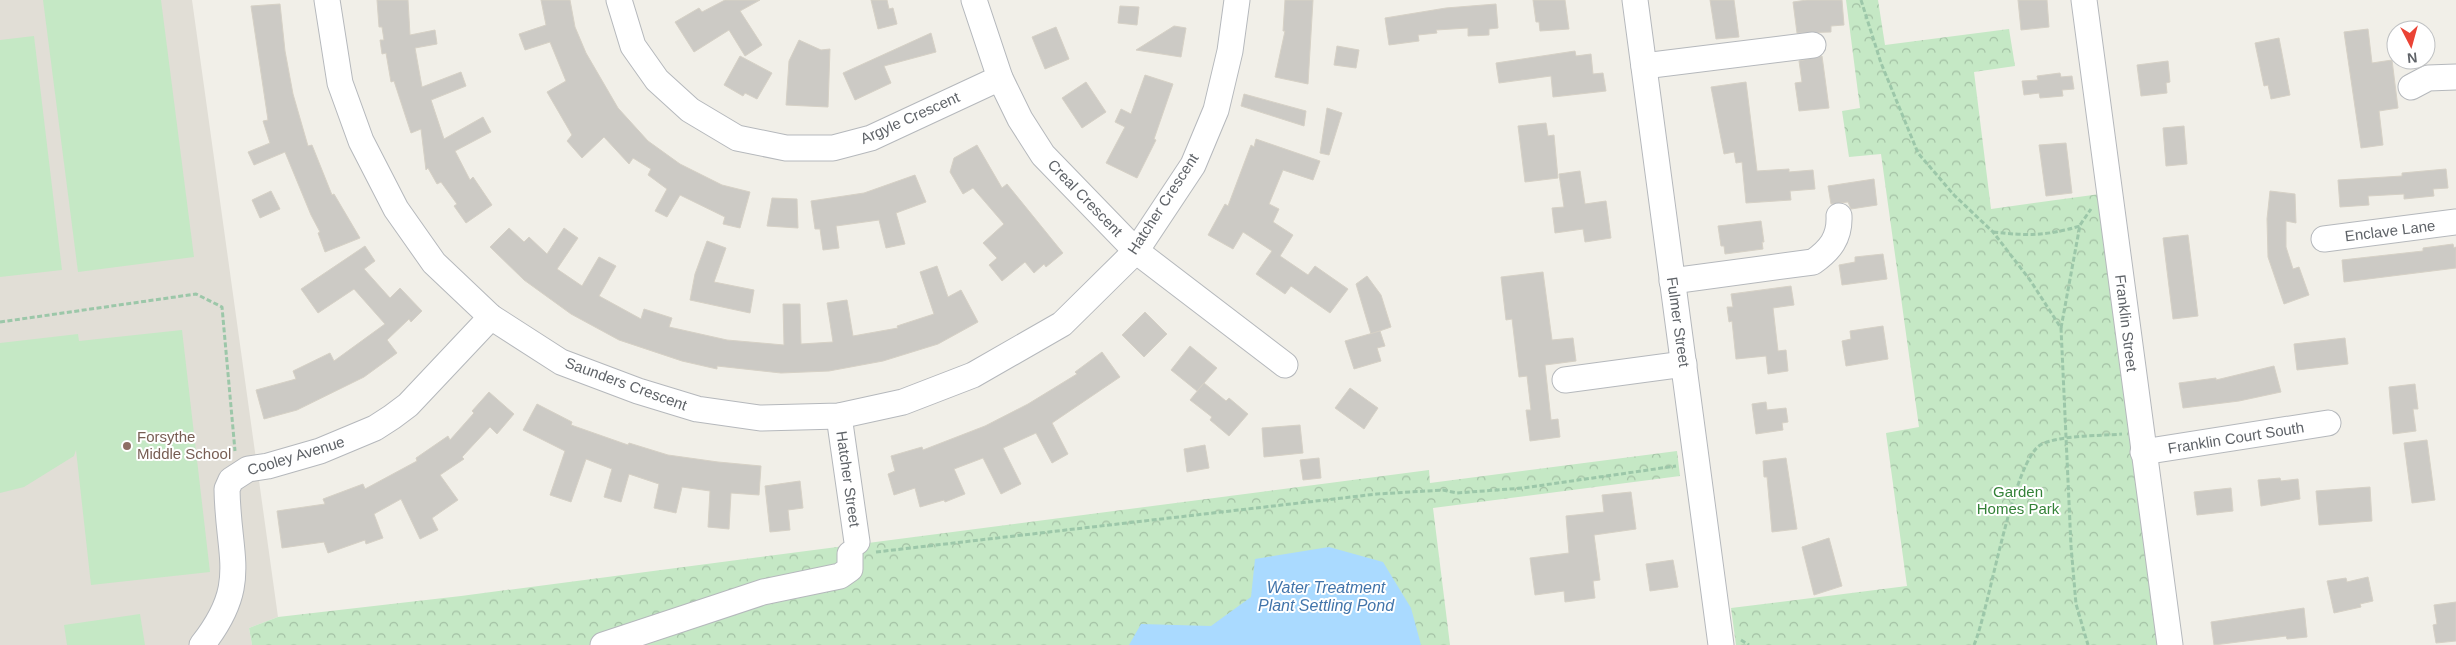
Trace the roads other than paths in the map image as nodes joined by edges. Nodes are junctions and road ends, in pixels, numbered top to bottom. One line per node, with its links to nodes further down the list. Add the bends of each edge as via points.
1 (327, 0): 17 (street, Saunders Crescent, via 340,84 361,141 396,209 434,263)
2 (619, 0): 10 (street, Argyle Crescent, via 633,46 657,80 690,110 737,138 786,148 833,148 871,138)
3 (974, 0): 10 (street, Creal Crescent)
4 (1237, 0): 15 (street, Hatcher Crescent, via 1230,51 1216,110 1193,165)
5 (1635, 0): 8 (street, Fulmer Street)
6 (2084, 0): 23 (street, Franklin Street)
7 (1813, 45): 8 (street)
8 (1644, 66): 16 (street, Fulmer Street)
9 (2456, 77): 11 (street, via 2428,78)
10 (1000, 78): 15 (street, Creal Crescent, via 1020,119 1043,155)
11 (2412, 87)
12 (1838, 216): 16 (street, via 1840,231 1826,254 1813,262)
13 (2456, 222): 14 (street, Enclave Lane)
14 (2324, 239)
15 (1136, 251): 19 (street, Creal Crescent); 21 (street, Hatcher Crescent, via 1062,324 973,376 903,402)
16 (1672, 281): 18 (street, Fulmer Street)
17 (491, 317): 21 (street, Saunders Crescent, via 561,362 697,409 760,418); 24 (street, Cooley Avenue, via 408,404 375,428 320,451 248,469 231,480 227,490 234,563 233,590 224,614)
18 (1684, 364): 20 (street); 26 (street, Fulmer Street)
19 (1285, 365)
20 (1564, 380)
21 (839, 416): 25 (street, Hatcher Street, via 862,549 850,569 840,576 763,592)
22 (2328, 423): 23 (street, Franklin Court South)
23 (2142, 443): 27 (street, Franklin Street)
24 (202, 645)
25 (603, 645)
26 (1720, 645)
27 (2170, 645)

